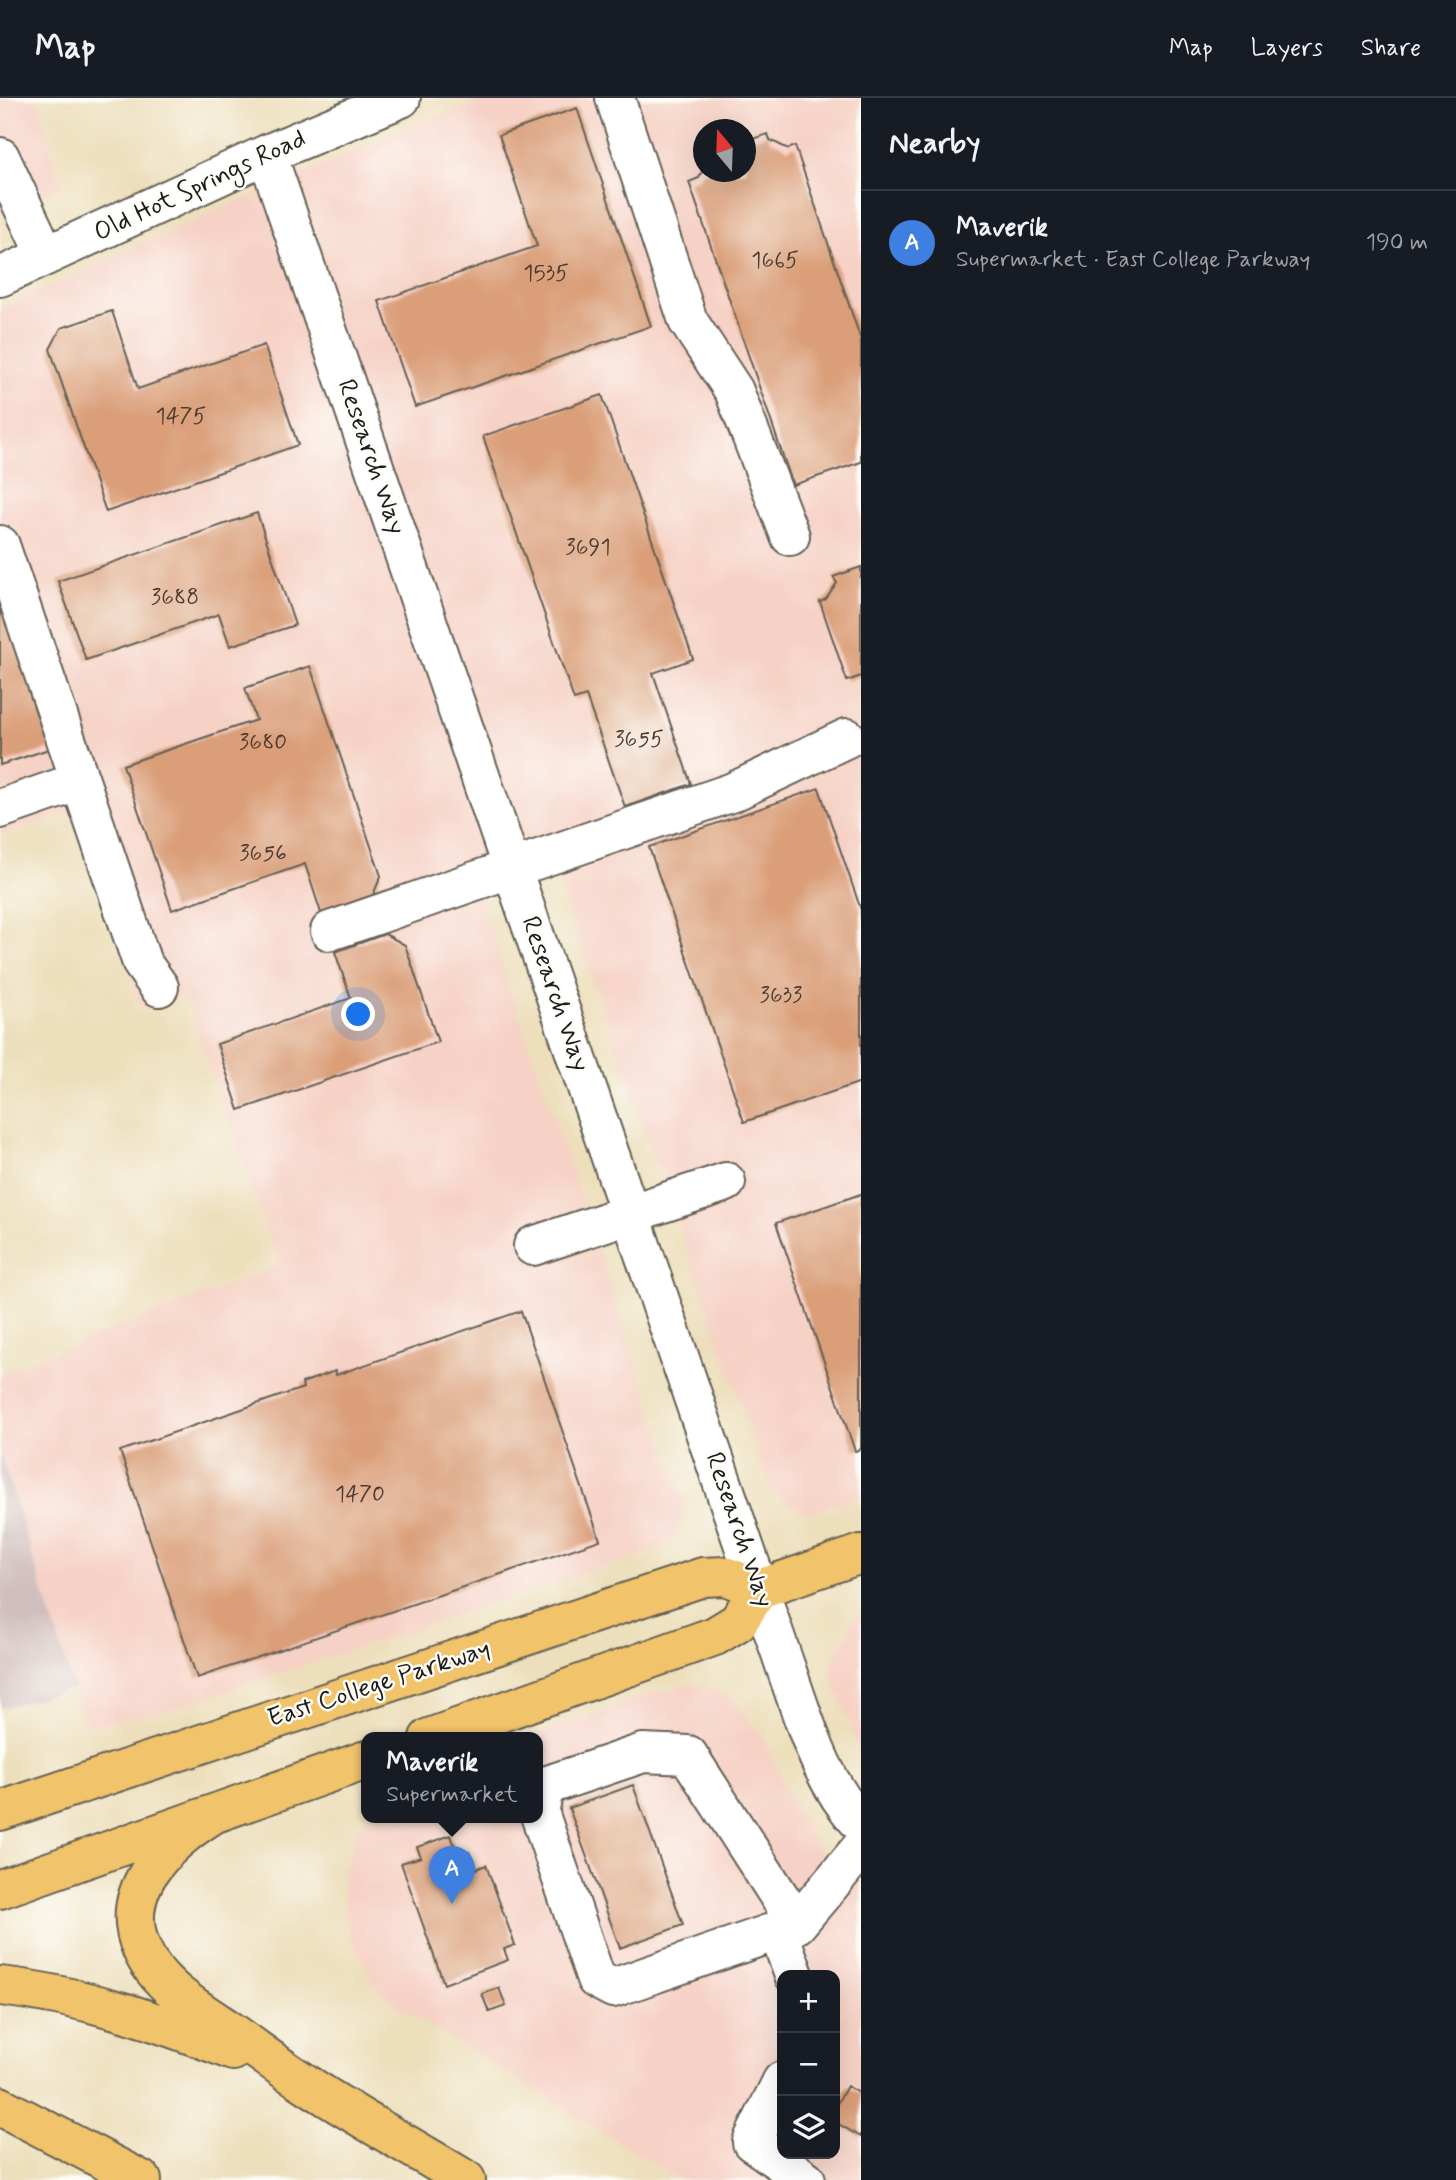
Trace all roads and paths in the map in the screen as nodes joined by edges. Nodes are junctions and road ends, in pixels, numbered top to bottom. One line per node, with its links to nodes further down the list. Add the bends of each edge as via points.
1 (401, 98): 3 (street, Old Hot Springs Road)
2 (615, 98): 7 (street, via 688,321 734,391)
3 (267, 154): 5 (street, Old Hot Springs Road); 12 (street, Research Way)
4 (0, 157): 5 (street)
5 (46, 256): 6 (street, Old Hot Springs Road)
6 (0, 277)
7 (790, 536)
8 (0, 545): 10 (street)
9 (847, 738): 12 (street, via 733,792)
10 (80, 781): 11 (street); 14 (street, via 142,963)
11 (0, 809)
12 (512, 868): 13 (street); 16 (street, Research Way)
13 (330, 931)
14 (159, 987)
15 (726, 1182): 16 (street)
16 (630, 1214): 17 (street); 19 (street, Research Way)
17 (533, 1246)
18 (861, 1554): 19 (main road)
19 (759, 1589): 20 (main road, via 738,1622 715,1636); 23 (main road, East College Parkway, via 725,1576 703,1577); 26 (street, Research Way, via 817,1755 836,1794)
20 (446, 1732)
21 (361, 1762): 24 (main road)
22 (543, 1795): 29 (street, via 545,1786 643,1753 688,1755)
23 (0, 1811)
24 (210, 1816): 28 (main road); 32 (main road, via 174,1841 149,1872 136,1905 135,1928 141,1950 179,1994)
25 (543, 1823): 29 (street, via 596,1979 612,1988)
26 (861, 1824)
27 (861, 1848): 29 (street)
28 (0, 1889)
29 (787, 1927): 30 (street)
30 (793, 1970)
31 (0, 1986): 32 (main road, via 127,2012)
32 (302, 2081): 36 (main road)
33 (777, 2091): 37 (street, via 752,2142)
34 (0, 2106): 35 (main road)
35 (142, 2180)
36 (466, 2180)
37 (806, 2180)

